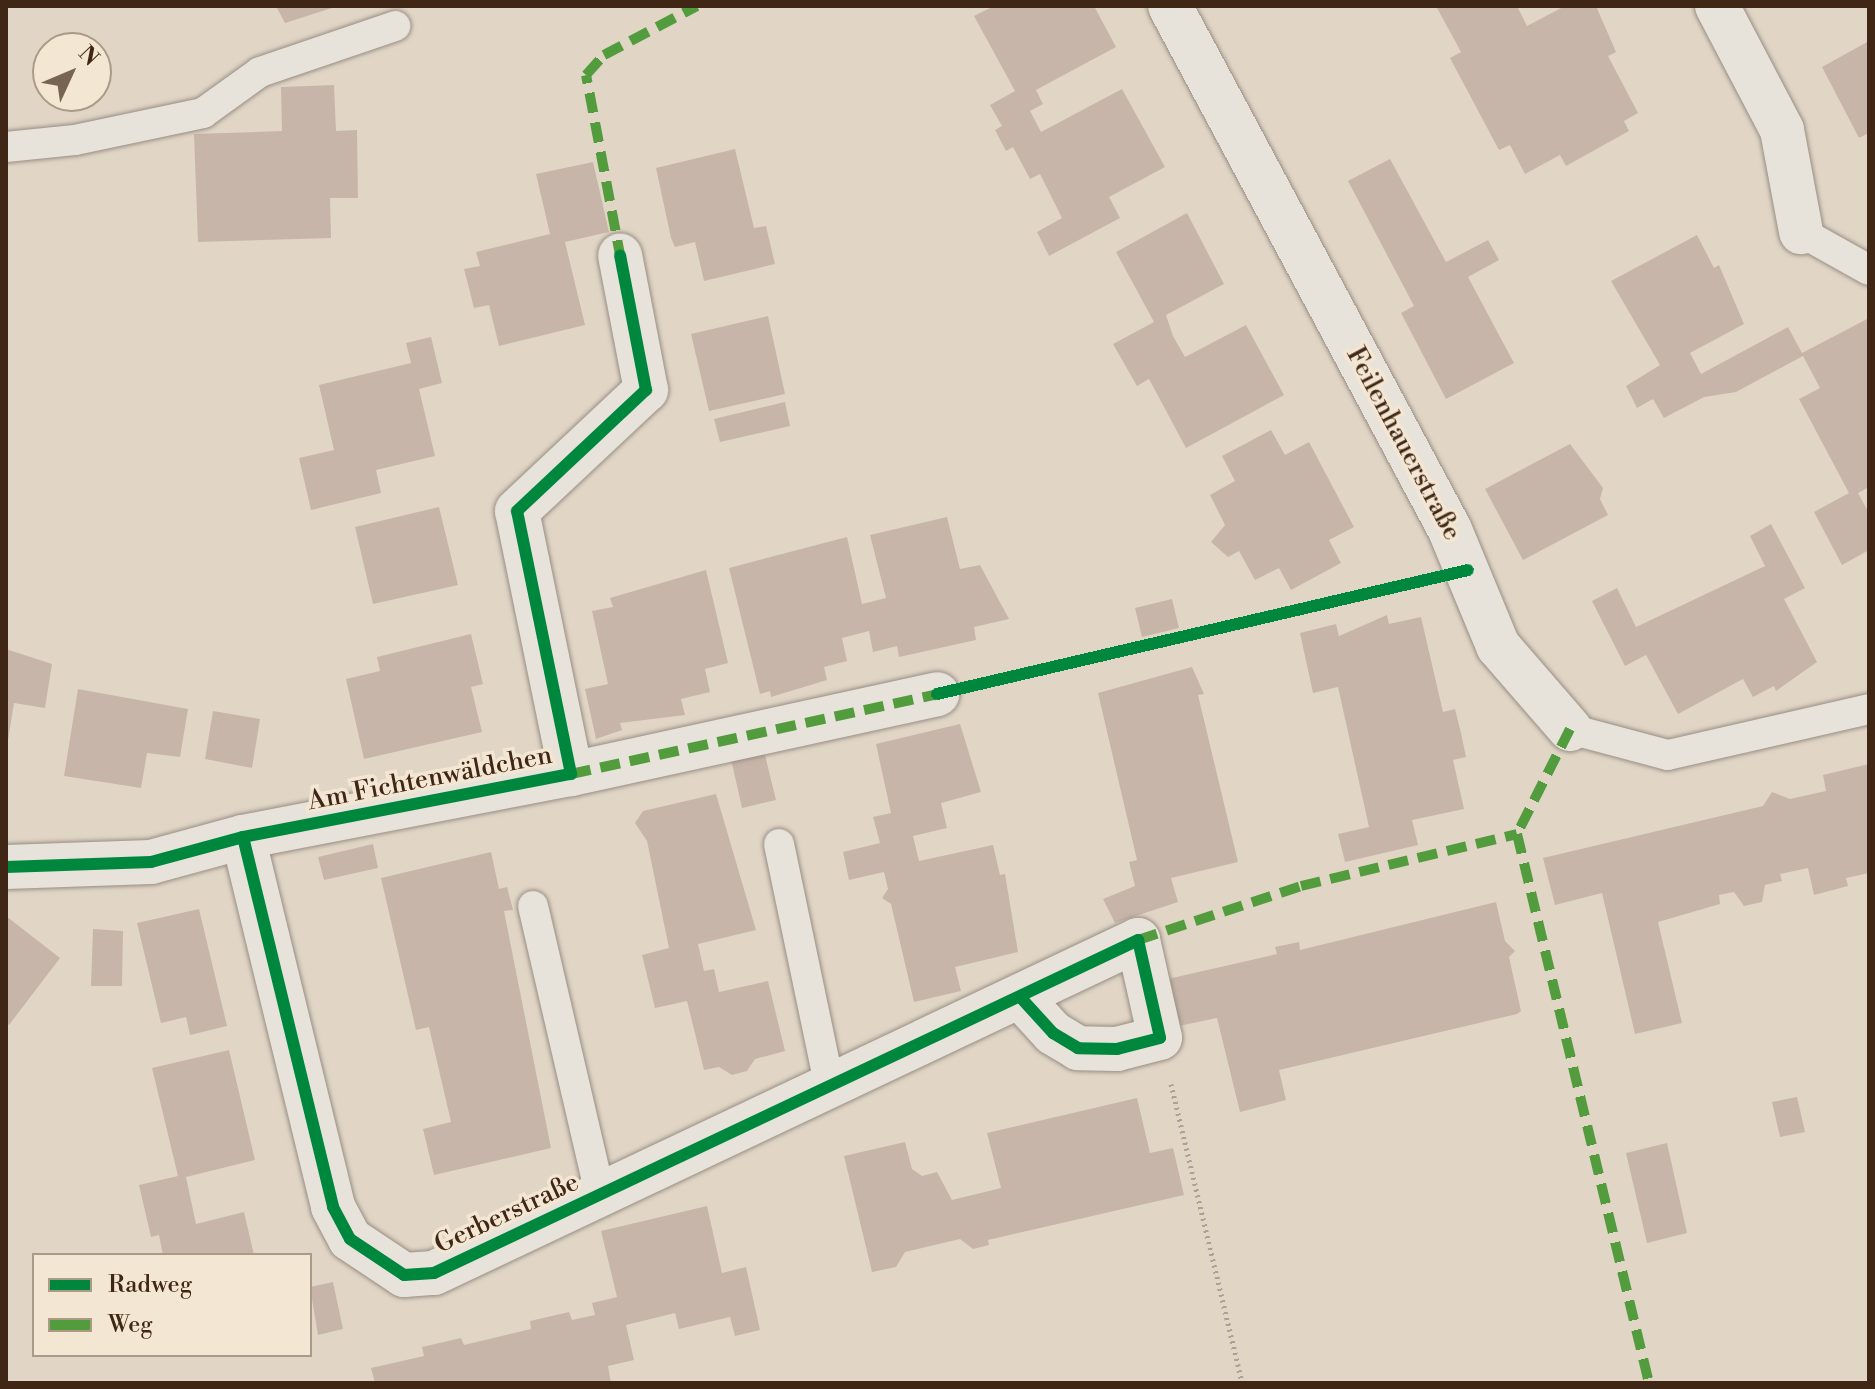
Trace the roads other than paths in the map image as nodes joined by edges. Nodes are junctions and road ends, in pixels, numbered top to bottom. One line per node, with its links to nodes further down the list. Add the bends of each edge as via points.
1 (1170, 6): 10 (street, Feilenhauerstraße, via 1450,530 1498,646)
2 (1717, 6): 5 (street, via 1782,130)
3 (395, 26): 4 (lane, via 260,72 203,113 75,140)
4 (6, 147)
5 (1801, 232): 7 (lane)
6 (620, 255): 11 (street, Am Fichtenwäldchen, via 646,390 517,511)
7 (1869, 270)
8 (937, 694): 11 (street, Am Fichtenwäldchen)
9 (1869, 709): 10 (lane, Feilenhauerstraße, via 1668,755)
10 (1570, 729)
11 (571, 774): 12 (street, Am Fichtenwäldchen)
12 (243, 837): 14 (street, via 151,862); 18 (street, Gerberstraße, via 333,1207 350,1239 386,1268 419,1276)
13 (779, 844): 17 (lane)
14 (6, 867)
15 (533, 906): 18 (lane, Gerberstraße)
16 (1022, 999): 16 (street, Gerberstraße, via 1053,1033 1078,1048 1117,1049 1160,1038 1138,940); 17 (street, Gerberstraße)
17 (830, 1089): 18 (street, Gerberstraße)
18 (600, 1194)

